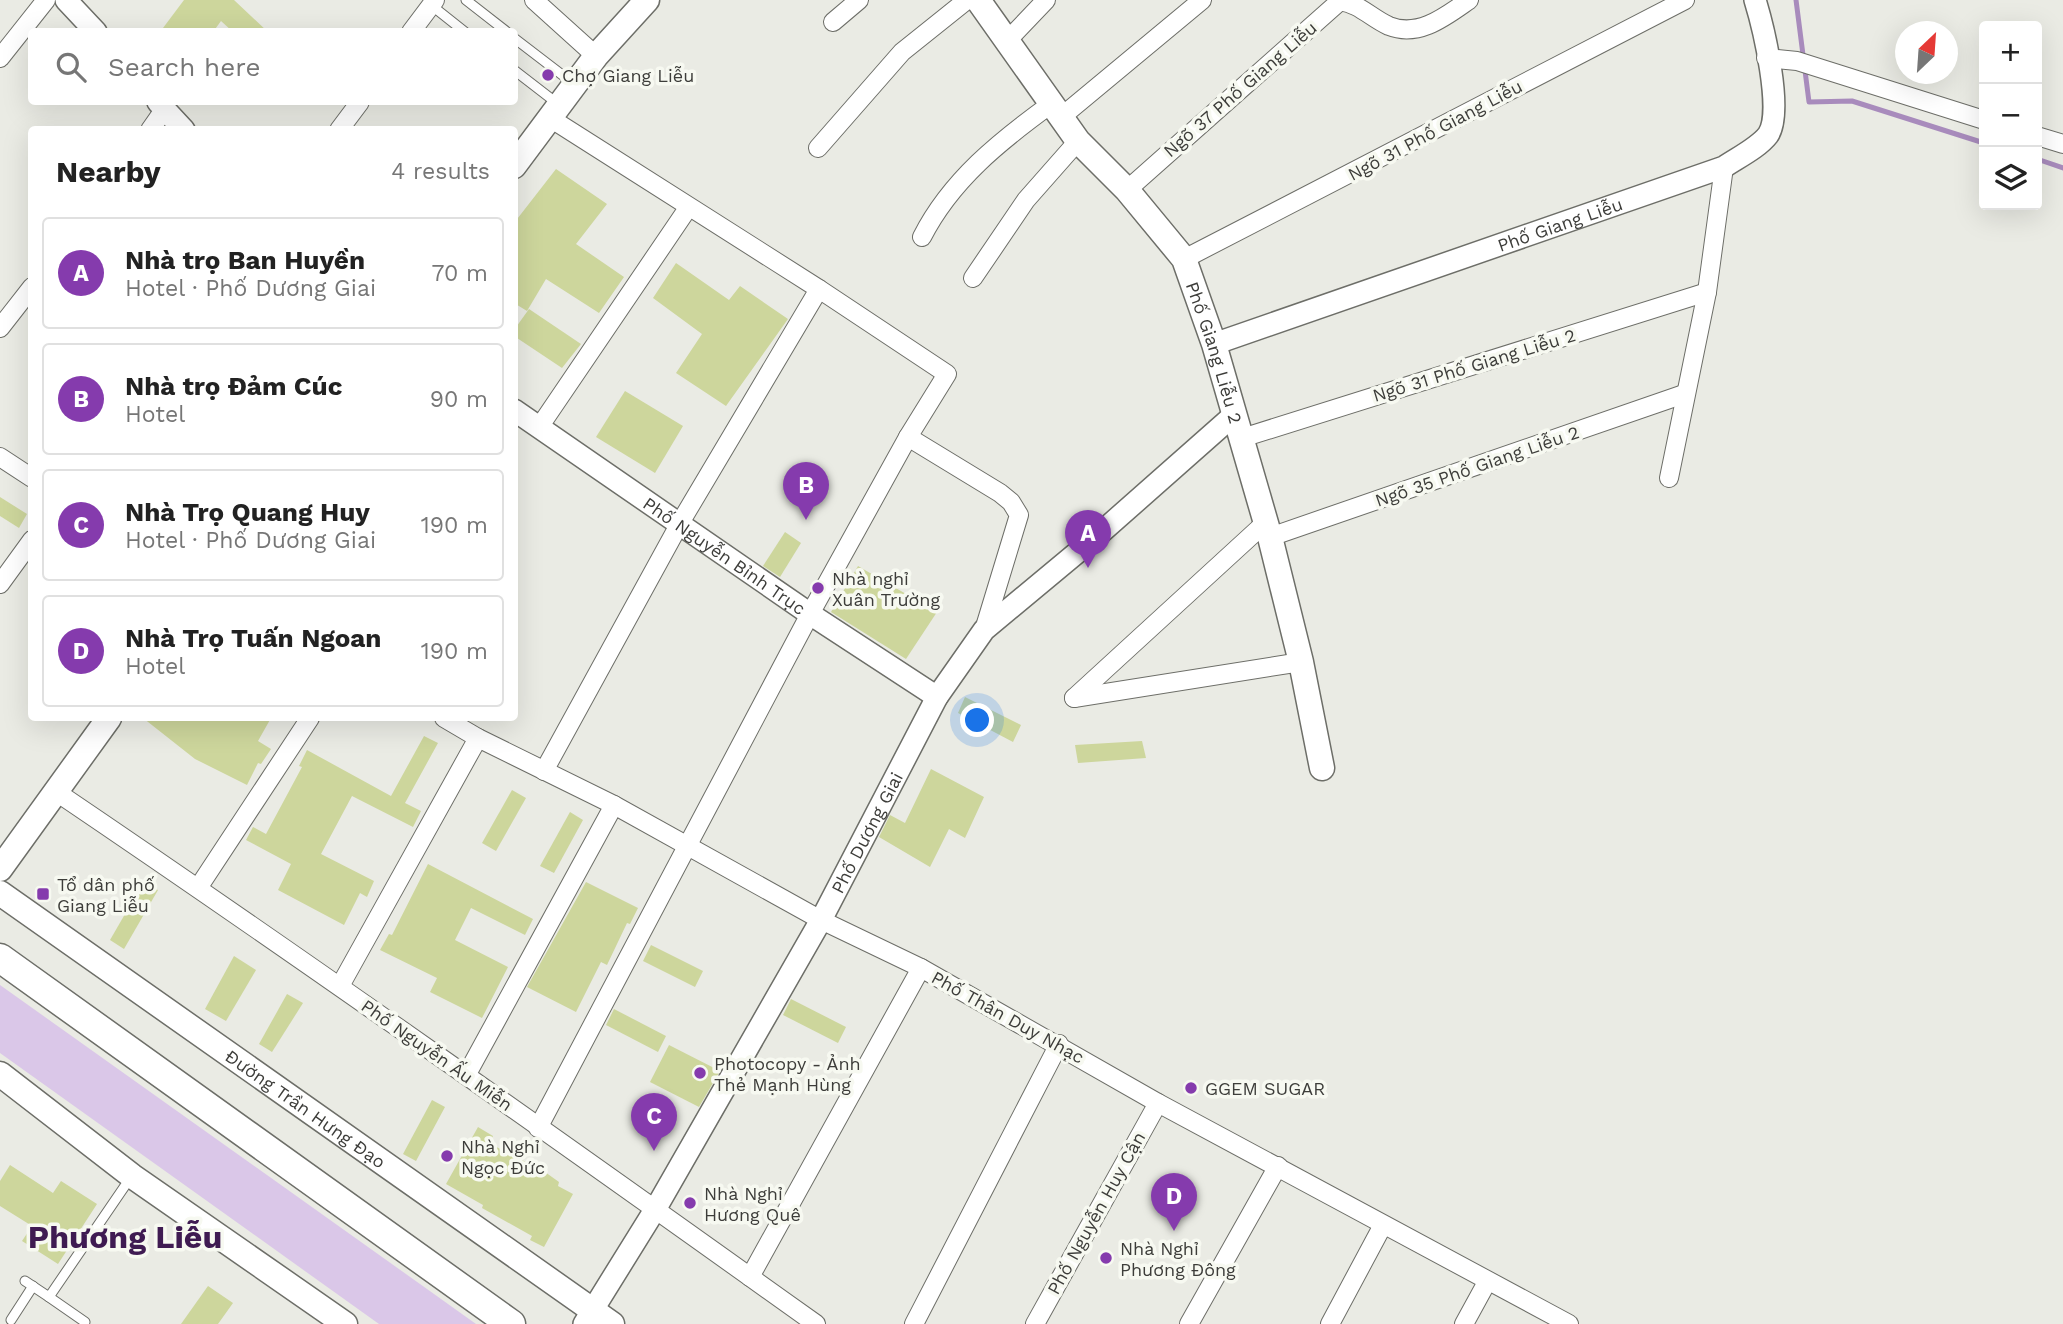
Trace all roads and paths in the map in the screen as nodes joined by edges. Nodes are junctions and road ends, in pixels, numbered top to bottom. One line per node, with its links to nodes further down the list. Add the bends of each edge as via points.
1 (46, 0): 23 (street)
2 (466, 0): 19 (lane)
3 (534, 0): 22 (street)
4 (647, 0): 22 (main road)
5 (859, 0): 15 (street)
6 (967, 0): 38 (street, via 902,52)
7 (978, 0): 21 (main road, Phố Giang Liễu 2)
8 (1046, 0): 21 (street)
9 (1202, 0): 30 (street)
10 (1469, 0): 41 (street, Ngõ 37 Phố Giang Liễu, via 1429,27 1401,28 1340,1)
11 (1685, 0): 44 (street, Ngõ 31 Phố Giang Liễu)
12 (1755, 0): 24 (street, Phố Giang Liễu)
13 (71, 2): 16 (street)
14 (433, 2): 17 (street); 18 (lane)
15 (833, 22)
16 (93, 28)
17 (414, 28)
18 (461, 28)
19 (502, 28)
20 (518, 41): 26 (lane)
21 (1007, 41): 30 (main road, Phố Giang Liễu 2)
22 (596, 56): 26 (main road)
23 (0, 58)
24 (1766, 58): 31 (street, via 1797,61); 40 (street, Phố Giang Liễu, via 1774,118 1768,134)
25 (518, 74): 29 (lane)
26 (575, 85): 29 (main road)
27 (358, 105): 34 (street)
28 (161, 106): 32 (street); 33 (street)
29 (555, 111): 39 (main road); 42 (street)
30 (1056, 111): 36 (main road, Phố Giang Liễu 2); 43 (street, via 992,149 961,178)
31 (1979, 118)
32 (152, 126)
33 (180, 126)
34 (342, 126)
35 (2042, 138): 37 (street)
36 (1078, 141): 41 (main road, Phố Giang Liễu 2); 45 (street, via 1026,200)
37 (2063, 144)
38 (818, 148)
39 (518, 161)
40 (1724, 167): 48 (street); 50 (street, Phố Giang Liễu)
41 (1127, 190): 44 (main road, Phố Giang Liễu 2)
42 (688, 208): 46 (street); 54 (street)
43 (922, 237)
44 (1184, 259): 50 (main road, Phố Giang Liễu 2)
45 (973, 278)
46 (819, 289): 55 (street, via 947,374); 60 (street)
47 (28, 292): 49 (street)
48 (1707, 292): 51 (street); 56 (street, Ngõ 31 Phố Giang Liễu 2)
49 (0, 328)
50 (1214, 344): 53 (main road, Phố Giang Liễu 2)
51 (1684, 394): 59 (street); 61 (street, Ngõ 35 Phố Giang Liễu 2)
52 (518, 412): 54 (street, Phố Nguyễn Bỉnh Trục)
53 (1235, 414): 56 (main road, Phố Giang Liễu 2); 65 (street, Phố Dương Giai)
54 (540, 426): 60 (street, Phố Nguyễn Bỉnh Trục)
55 (908, 437): 64 (street); 65 (street, via 1000,493 1019,514)
56 (1242, 438): 61 (main road, Phố Giang Liễu 2)
57 (0, 457): 58 (street)
58 (28, 475)
59 (1669, 478)
60 (680, 523): 64 (street, Phố Nguyễn Bỉnh Trục); 73 (street)
61 (1268, 530): 66 (main road, Phố Giang Liễu 2); 66 (street, via 1074,698)
62 (28, 546): 63 (street)
63 (0, 584)
64 (810, 614): 67 (street, Phố Nguyễn Bỉnh Trục); 76 (street)
65 (984, 630): 67 (street, Phố Dương Giai)
66 (1301, 662): 72 (main road, Phố Giang Liễu 2)
67 (937, 697): 80 (street, Phố Dương Giai)
68 (107, 721): 74 (main road)
69 (308, 721): 78 (street)
70 (449, 721): 71 (street, Phố Thân Duy Nhạc)
71 (478, 738): 73 (street, Phố Thân Duy Nhạc); 83 (street)
72 (1322, 768)
73 (544, 771): 75 (street, Phố Thân Duy Nhạc)
74 (55, 791): 77 (main road); 78 (street, Phố Nguyễn Ấu Miễn)
75 (614, 805): 76 (street, Phố Thân Duy Nhạc); 86 (street)
76 (686, 845): 80 (street, Phố Thân Duy Nhạc); 88 (street)
77 (0, 869)
78 (198, 888): 83 (street, Phố Nguyễn Ấu Miễn)
79 (0, 893): 97 (main road, Đường Trần Hưng Đạo)
80 (821, 920): 82 (street, Phố Thân Duy Nhạc); 91 (street, Phố Dương Giai)
81 (0, 958): 100 (highway)
82 (921, 968): 84 (street, Phố Thân Duy Nhạc); 93 (street)
83 (340, 986): 86 (street, Phố Nguyễn Ấu Miễn)
84 (1059, 1044): 87 (street, Phố Thân Duy Nhạc); 102 (street)
85 (0, 1074): 90 (main road)
86 (467, 1074): 88 (street, Phố Nguyễn Ấu Miễn)
87 (1158, 1103): 89 (street, Phố Thân Duy Nhạc); 103 (street, Phố Nguyễn Huy Cận)
88 (538, 1128): 91 (street, Phố Nguyễn Ấu Miễn)
89 (1278, 1166): 92 (street, Phố Thân Duy Nhạc); 104 (street)
90 (132, 1176): 95 (lane); 99 (main road)
91 (656, 1208): 93 (street, Phố Nguyễn Ấu Miễn); 97 (street, Phố Dương Giai)
92 (1383, 1225): 94 (street, Phố Thân Duy Nhạc); 105 (street)
93 (750, 1277): 101 (street, Phố Nguyễn Ấu Miễn)
94 (1487, 1282): 106 (street); 107 (street, Phố Thân Duy Nhạc)
95 (49, 1297): 96 (lane, via 29,1284); 98 (lane)
96 (10, 1320)
97 (597, 1320)
98 (85, 1322)
99 (345, 1324)
100 (512, 1324)
101 (816, 1324)
102 (914, 1324)
103 (1035, 1324)
104 (1189, 1324)
105 (1330, 1324)
106 (1464, 1324)
107 (1569, 1324)

